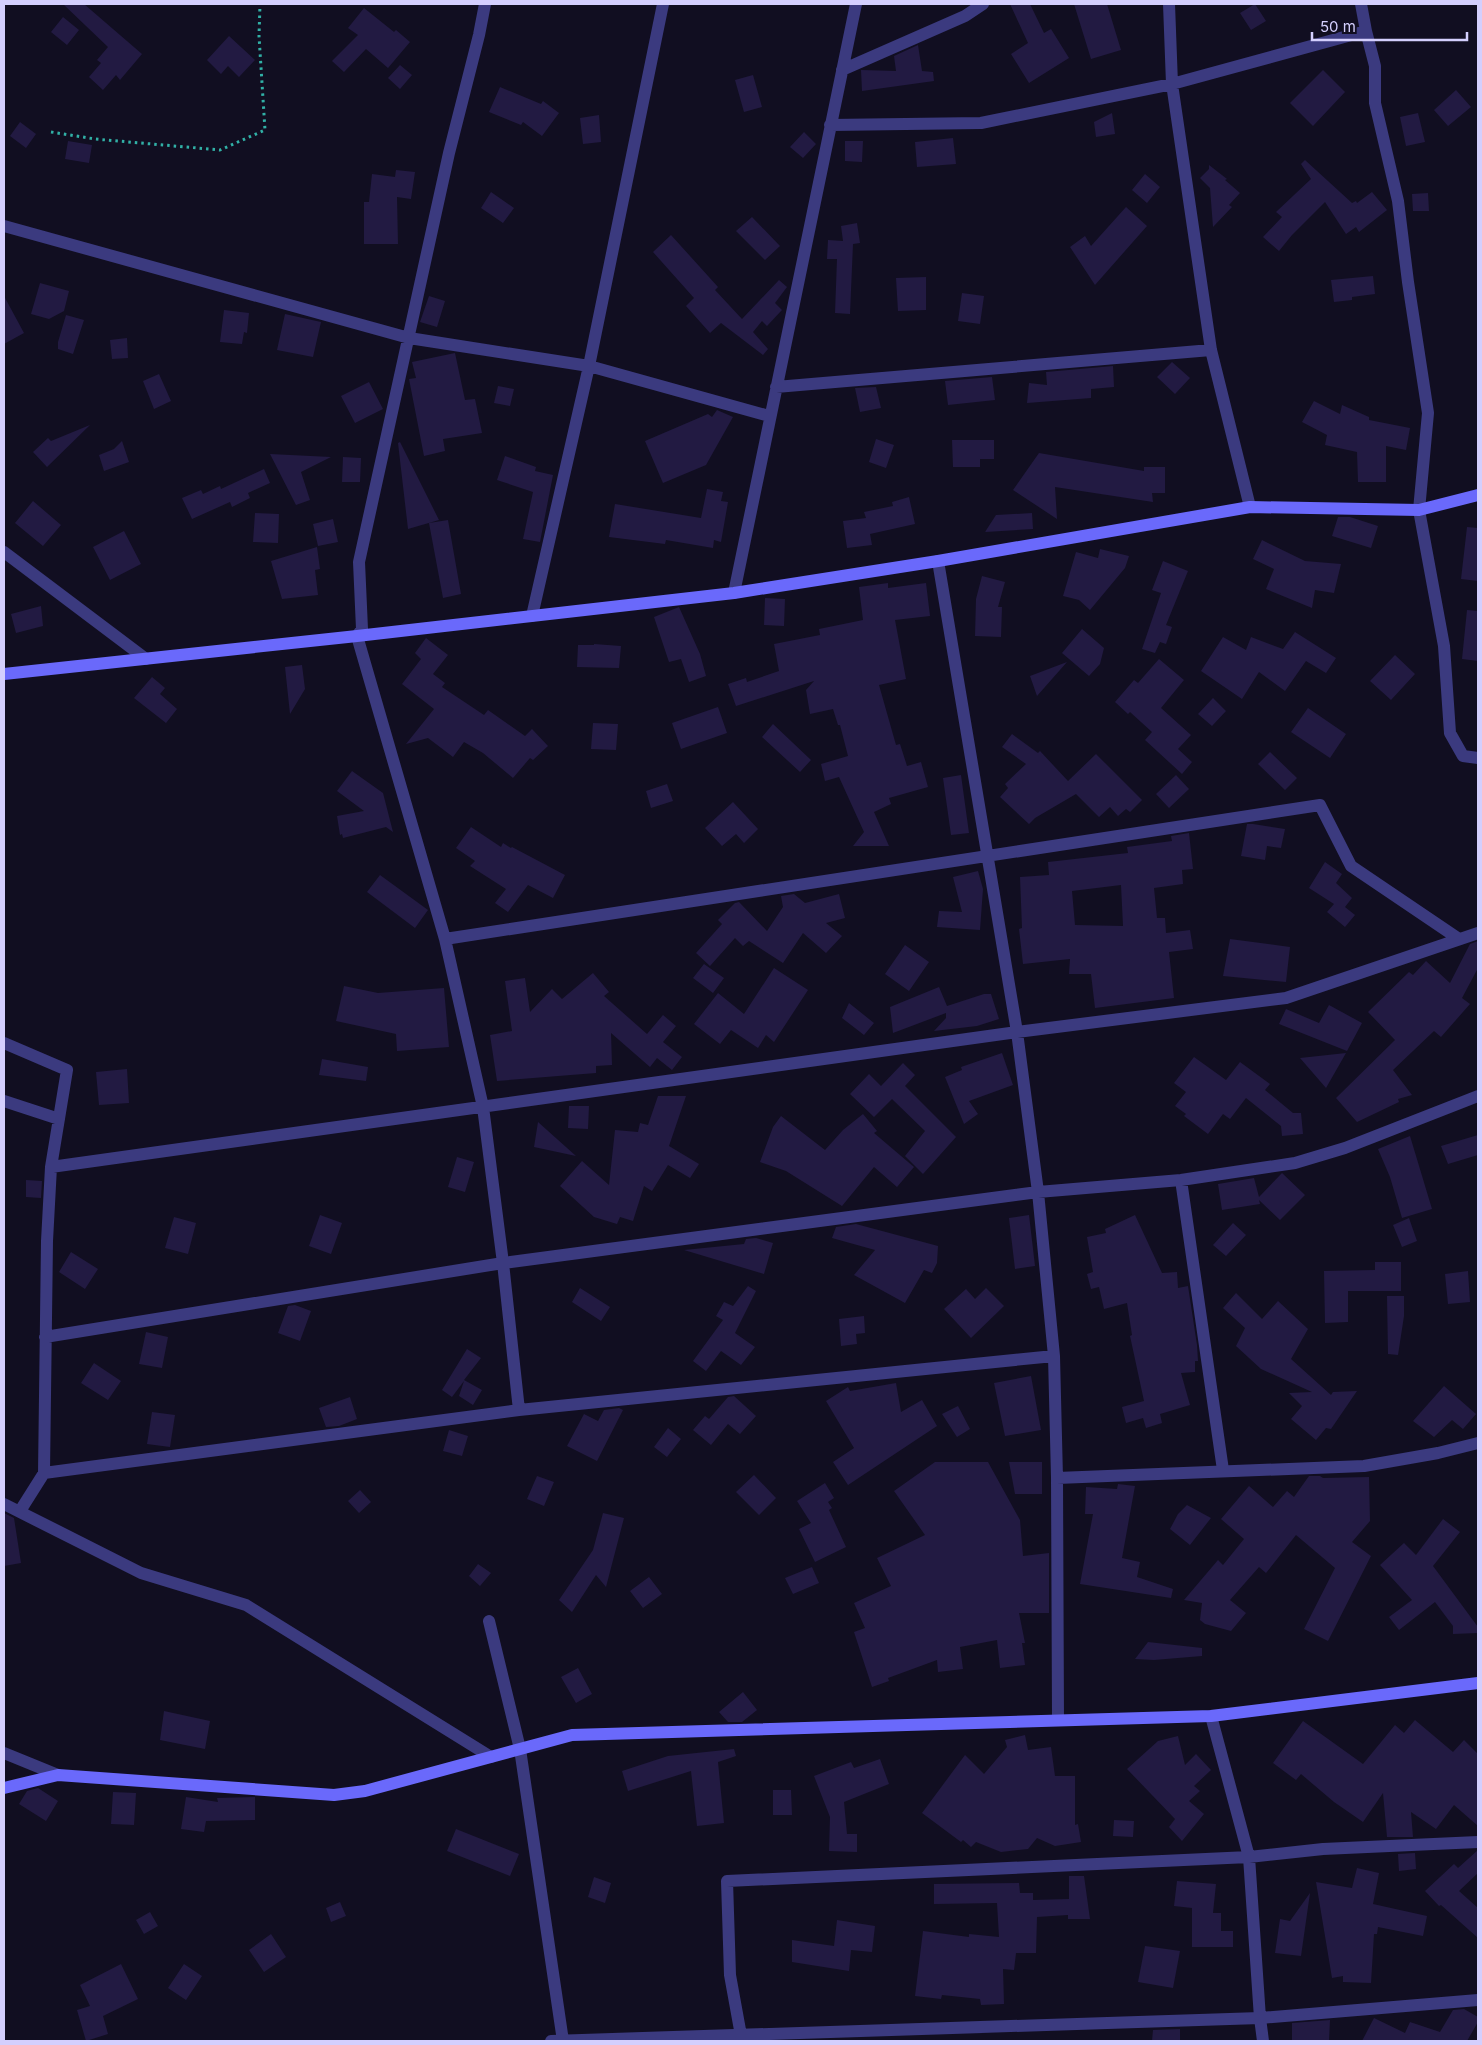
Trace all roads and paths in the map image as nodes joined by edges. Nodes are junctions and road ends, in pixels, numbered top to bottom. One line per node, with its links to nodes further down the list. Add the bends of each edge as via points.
1 (260, 4): 12 (path, via 265,130 220,150)
2 (486, 4): 14 (street, via 449,153)
3 (663, 4): 16 (street)
4 (856, 4): 9 (street)
5 (983, 4): 9 (street, via 965,16)
6 (1169, 4): 10 (street)
7 (1360, 4): 8 (street)
8 (1366, 31): 10 (street); 21 (street, via 1375,66 1375,104 1398,201 1428,413)
9 (842, 70): 11 (street)
10 (1172, 84): 11 (street, via 981,123); 15 (street)
11 (830, 125): 17 (street)
12 (51, 132)
13 (4, 226): 14 (street)
14 (409, 338): 16 (street); 26 (street, via 359,562 362,629)
15 (1211, 350): 17 (street); 20 (street)
16 (589, 366): 18 (street); 25 (street)
17 (776, 387): 18 (street)
18 (769, 416): 24 (street)
19 (1478, 495): 21 (street)
20 (1250, 507): 21 (street); 23 (street)
21 (1419, 510): 29 (street, via 1444,646 1450,733 1463,756)
22 (4, 552): 27 (street)
23 (938, 561): 24 (street); 30 (street)
24 (734, 593): 25 (street)
25 (532, 616): 26 (street)
26 (357, 636): 27 (street); 32 (street)
27 (146, 659): 28 (street)
28 (4, 674)
29 (1478, 758)
30 (987, 856): 32 (street); 33 (street, via 1320,805 1351,866); 34 (street)
31 (1478, 933): 33 (street)
32 (444, 939): 38 (street)
33 (1459, 939): 34 (street, via 1286,998)
34 (1017, 1032): 38 (street); 42 (street)
35 (4, 1043): 39 (street, via 68,1070)
36 (1478, 1096): 41 (street, via 1345,1148 1295,1163)
37 (4, 1101): 39 (street)
38 (483, 1107): 40 (street); 43 (street)
39 (59, 1119): 40 (street)
40 (51, 1167): 44 (street)
41 (1181, 1180): 42 (street); 48 (street)
42 (1038, 1192): 43 (street); 45 (street)
43 (503, 1263): 44 (street); 46 (street)
44 (46, 1337): 49 (street)
45 (1054, 1356): 46 (street); 50 (street)
46 (519, 1410): 49 (street)
47 (1478, 1443): 48 (street, via 1364,1466)
48 (1223, 1470): 50 (street)
49 (44, 1473): 52 (street)
50 (1057, 1478): 56 (street)
51 (4, 1504): 52 (street)
52 (20, 1511): 59 (street, via 141,1573 246,1605)
53 (489, 1621): 57 (street)
54 (1478, 1683): 55 (street)
55 (1211, 1716): 56 (street); 63 (street)
56 (1058, 1720): 57 (street, via 572,1735)
57 (520, 1749): 59 (street); 68 (street)
58 (4, 1753): 60 (street)
59 (491, 1757): 60 (street, via 365,1791 334,1795)
60 (58, 1775): 61 (street)
61 (4, 1788)
62 (1478, 1842): 63 (street)
63 (1249, 1857): 65 (street); 66 (street, via 727,1882 730,1975)
64 (1478, 2000): 65 (street)
65 (1260, 2018): 66 (street); 69 (street)
66 (742, 2038): 68 (street)
67 (551, 2041): 68 (street)
68 (563, 2041)
69 (1263, 2041)

